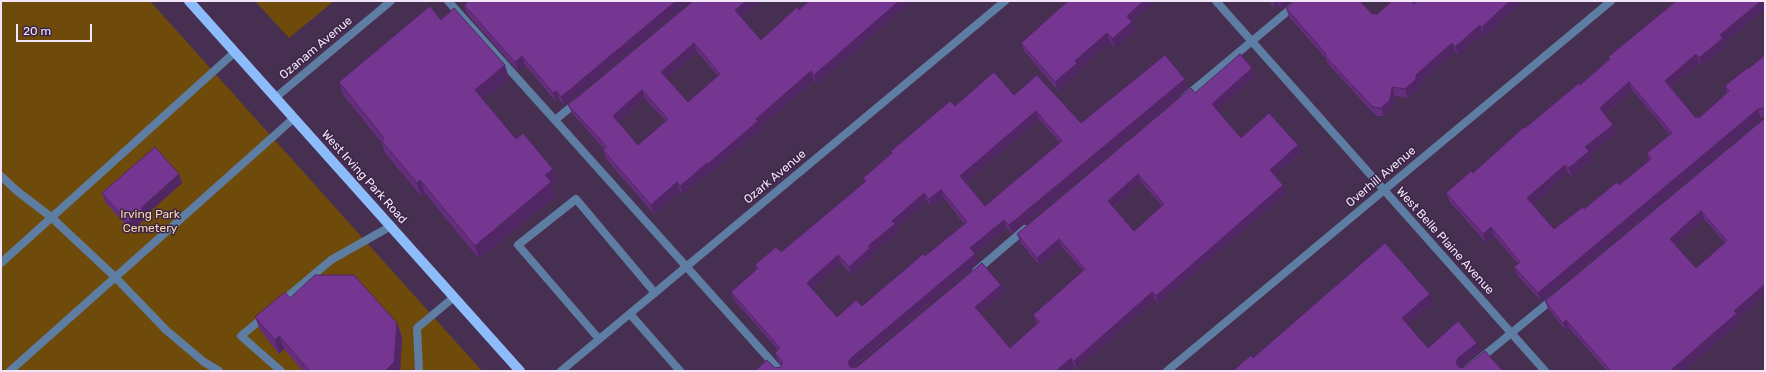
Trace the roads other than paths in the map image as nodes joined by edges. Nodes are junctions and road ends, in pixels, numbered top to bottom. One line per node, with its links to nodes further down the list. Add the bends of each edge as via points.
1 (189, 1): 9 (main road, West Irving Park Road)
2 (391, 1): 11 (street, Ozanam Avenue)
3 (448, 1): 14 (street)
4 (1005, 1): 21 (street, Ozark Avenue)
5 (1216, 1): 8 (street, West Belle Plaine Avenue)
6 (1300, 1): 8 (street)
7 (1610, 1): 16 (street, Overhill Avenue)
8 (1252, 41): 12 (street); 16 (street, West Belle Plaine Avenue)
9 (235, 52): 11 (main road, West Irving Park Road); 17 (street)
10 (585, 95): 14 (street)
11 (275, 98): 13 (main road, West Irving Park Road)
12 (1181, 100)
13 (294, 118): 19 (main road, West Irving Park Road); 23 (street)
14 (555, 120): 21 (street)
15 (1, 176): 17 (street, via 16,191)
16 (1384, 190): 28 (street, West Belle Plaine Avenue); 38 (street, Overhill Avenue)
17 (51, 217): 20 (street); 23 (street)
18 (1033, 223): 22 (street)
19 (391, 226): 26 (main road, West Irving Park Road); 33 (street, via 331,260 241,336)
20 (1, 263)
21 (686, 266): 24 (street, Ozark Avenue); 37 (street)
22 (972, 274)
23 (115, 277): 31 (street); 32 (street, via 166,330 204,362)
24 (655, 293): 27 (street, Ozark Avenue); 29 (street, via 576,199 518,245)
25 (1559, 294): 28 (street)
26 (454, 297): 34 (street, via 417,328); 35 (main road, West Irving Park Road)
27 (630, 314): 29 (street, Ozark Avenue); 30 (street)
28 (1511, 333): 39 (street); 40 (street, West Belle Plaine Avenue)
29 (599, 339): 36 (street, Ozark Avenue)
30 (677, 370)
31 (10, 371)
32 (219, 371)
33 (281, 371)
34 (419, 371)
35 (520, 371)
36 (561, 371)
37 (780, 371)
38 (1167, 371)
39 (1465, 371)
40 (1544, 371)

